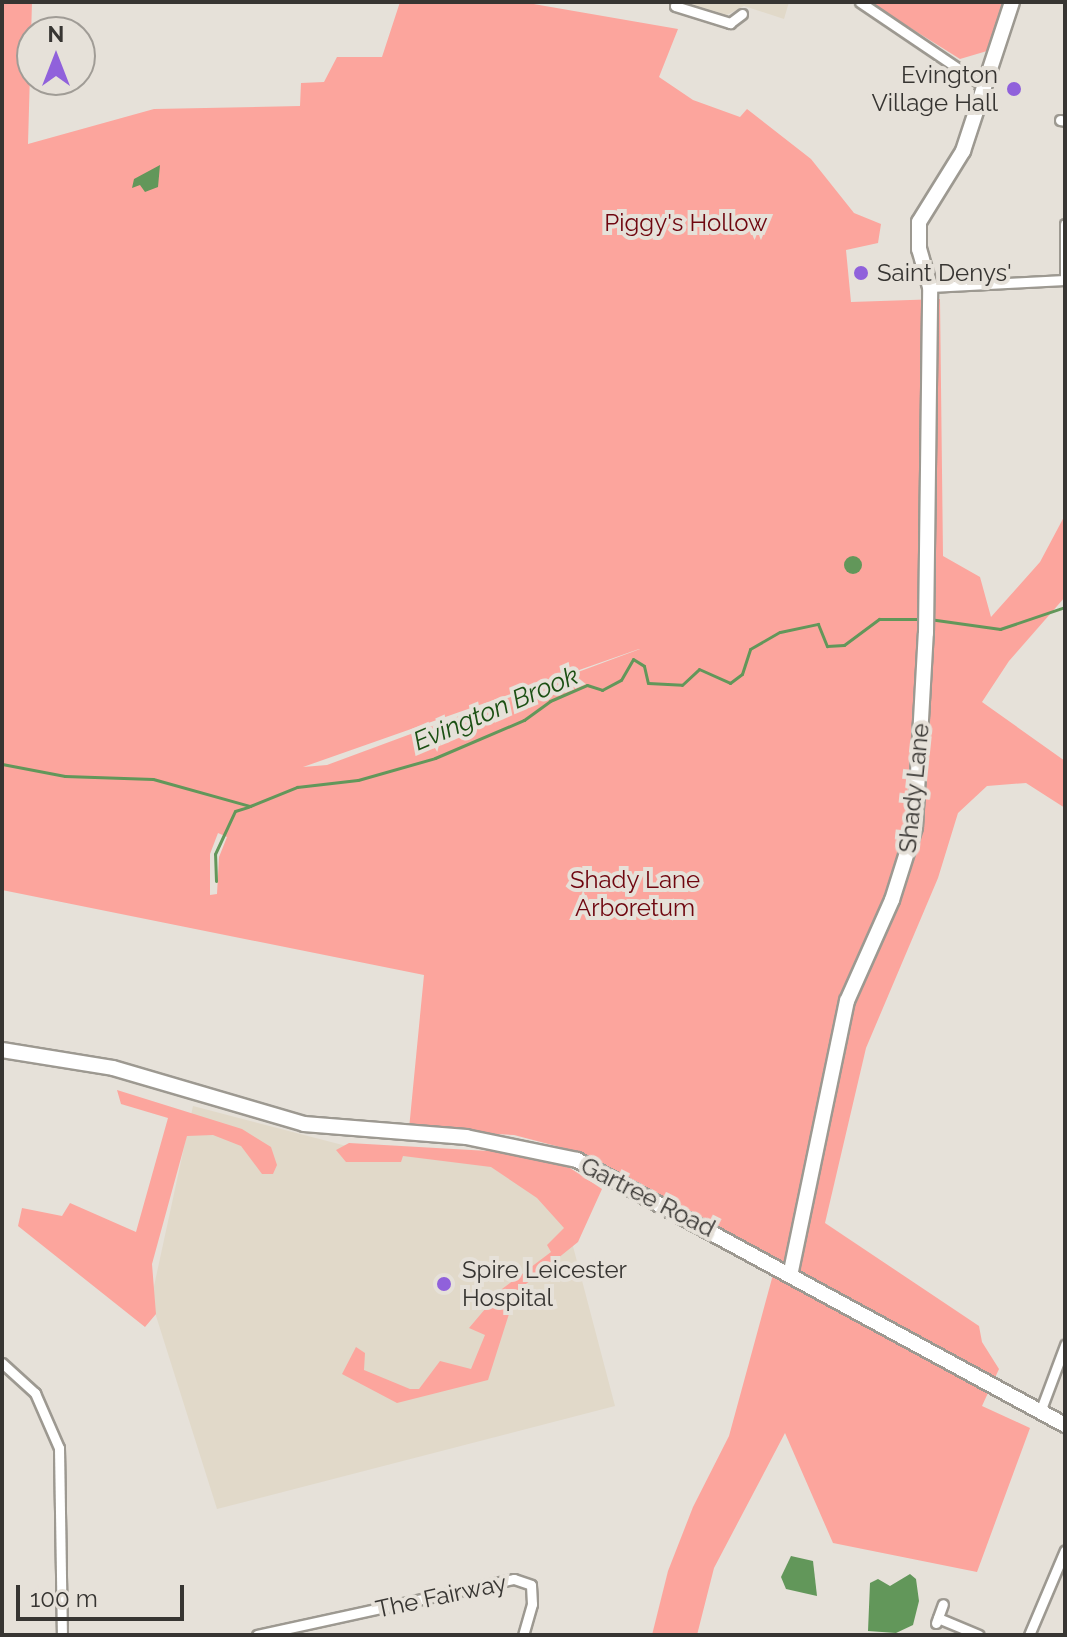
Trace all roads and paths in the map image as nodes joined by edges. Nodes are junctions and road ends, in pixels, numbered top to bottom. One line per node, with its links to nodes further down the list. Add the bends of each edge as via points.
1 (860, 2): 5 (street)
2 (1012, 2): 5 (street, Shady Lane)
3 (676, 4): 4 (street, via 730,29)
4 (742, 14)
5 (981, 84): 8 (street, Shady Lane, via 963,151 919,222 919,249)
6 (1065, 224): 7 (street)
7 (1065, 280): 8 (street)
8 (930, 287): 10 (street, Shady Lane, via 926,633 915,827 898,887 847,1001)
9 (2, 1050): 10 (street, Gartree Road, via 113,1068 304,1124 466,1137 577,1160)
10 (791, 1271): 13 (street, Gartree Road)
11 (1065, 1345): 13 (street)
12 (2, 1363): 18 (street, via 35,1393 59,1448)
13 (1040, 1412): 14 (street, Gartree Road)
14 (1065, 1425)
15 (1065, 1552): 22 (street)
16 (943, 1604): 21 (street, via 937,1620)
17 (273, 1633): 19 (street, The Fairway); 20 (street, The Fairway, via 514,1579 531,1585)
18 (62, 1635)
19 (257, 1635)
20 (523, 1635)
21 (979, 1635)
22 (1029, 1635)

